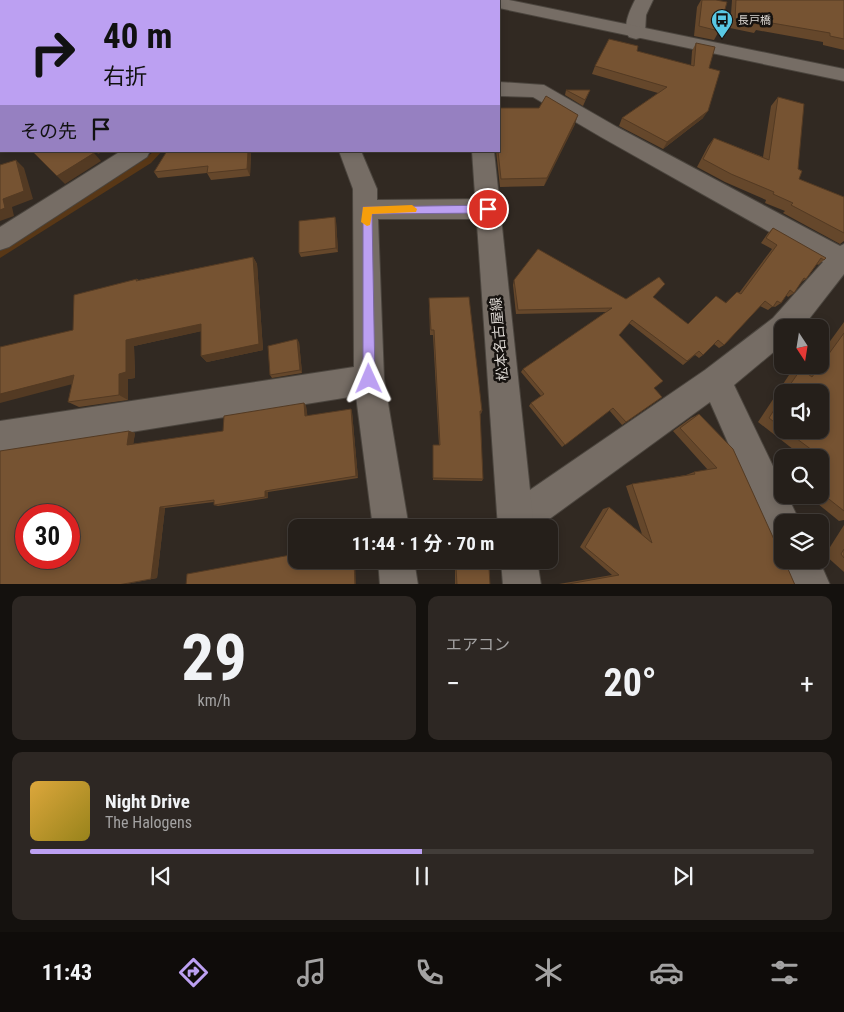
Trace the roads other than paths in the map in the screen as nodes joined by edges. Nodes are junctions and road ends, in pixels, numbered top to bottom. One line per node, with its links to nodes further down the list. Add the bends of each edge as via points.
1 (644, 0): 3 (street, via 637,15)
2 (500, 3): 3 (street)
3 (636, 33): 4 (street)
4 (844, 75)
5 (500, 89): 12 (street, via 537,90 608,132)
6 (137, 152): 11 (street)
7 (350, 152): 10 (street, via 364,189)
8 (483, 152): 9 (street, 松本名古屋線)
9 (488, 209): 10 (street); 20 (street, 松本名古屋線)
10 (366, 210): 15 (street)
11 (0, 240)
12 (842, 257): 13 (street)
13 (793, 319)
14 (774, 335): 16 (street)
15 (369, 379): 17 (street); 19 (street)
16 (716, 380): 18 (street); 21 (street)
17 (0, 437)
18 (778, 514)
19 (390, 519)
20 (515, 519)
21 (524, 519)
22 (398, 569): 25 (street)
23 (520, 569): 26 (street)
24 (804, 569): 27 (street)
25 (400, 584)
26 (522, 584)
27 (811, 584)

